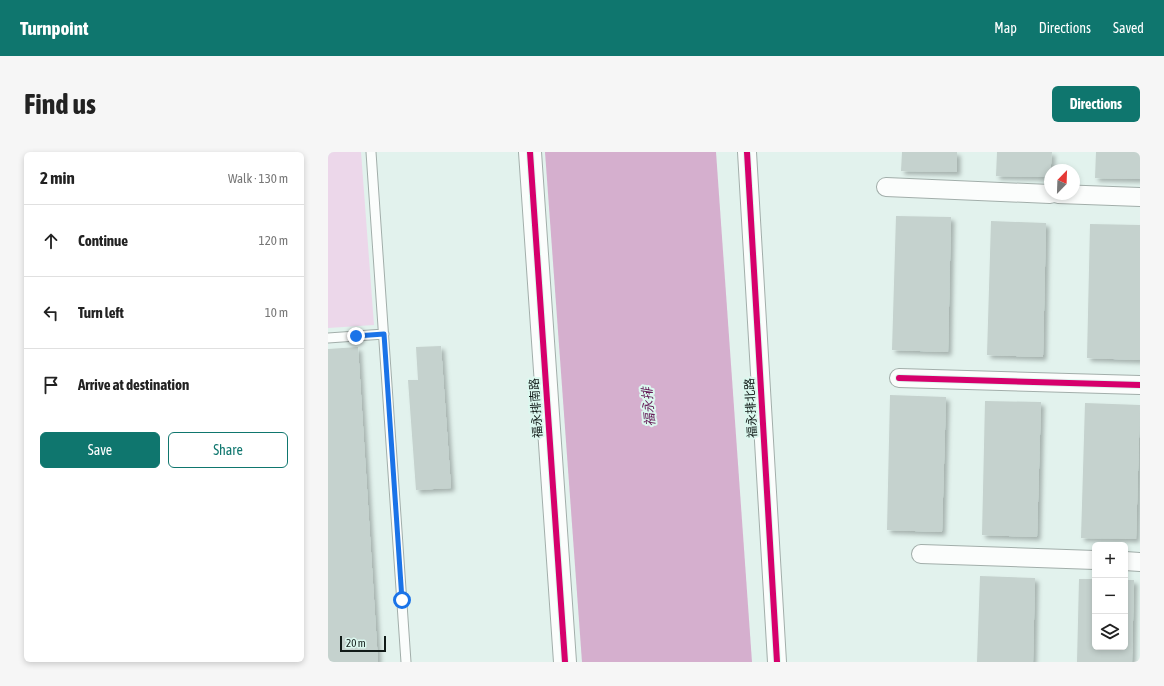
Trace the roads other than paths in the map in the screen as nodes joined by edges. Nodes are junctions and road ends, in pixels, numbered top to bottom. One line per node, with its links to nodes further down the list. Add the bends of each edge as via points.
1 (371, 152): 8 (lane)
2 (530, 152): 17 (street, 福永排南路)
3 (747, 152): 18 (street, 福永排北路)
4 (886, 187): 5 (street)
5 (1044, 194)
6 (1080, 195): 7 (street)
7 (1140, 197)
8 (384, 334): 9 (lane); 16 (lane)
9 (328, 338)
10 (899, 378): 11 (street)
11 (1140, 385)
12 (921, 554): 13 (street)
13 (1092, 560)
14 (1128, 562): 15 (street)
15 (1140, 562)
16 (406, 662)
17 (564, 662)
18 (777, 662)

